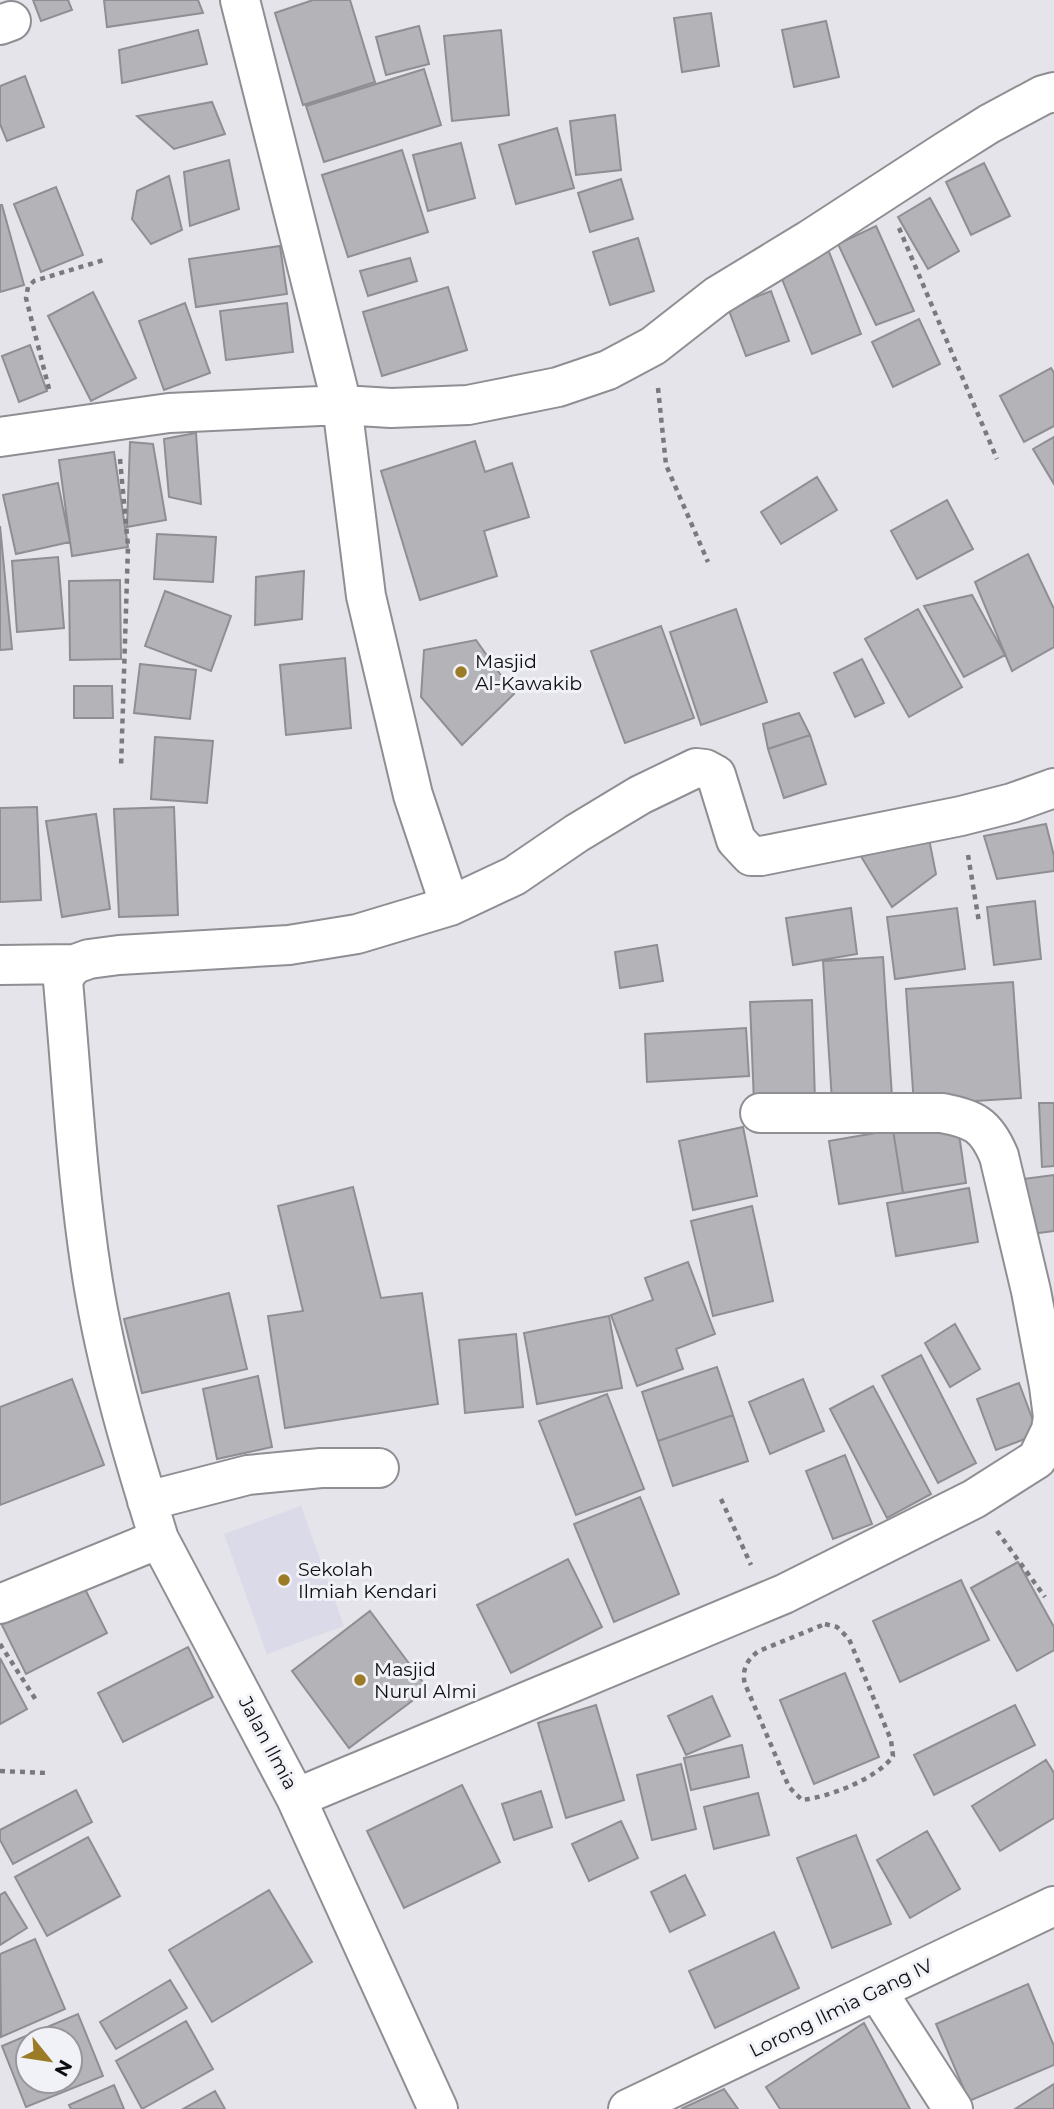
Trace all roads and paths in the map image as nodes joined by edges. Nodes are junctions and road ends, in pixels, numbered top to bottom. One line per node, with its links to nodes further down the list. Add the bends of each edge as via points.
1 (240, 0): 6 (street)
2 (1054, 92): 3 (street, via 989,124)
3 (884, 192): 5 (street, via 718,296); 10 (path)
4 (104, 260): 8 (path, via 34,281 28,287 26,298)
5 (653, 346): 6 (street, via 608,370 558,387 468,405); 11 (path, via 666,465)
6 (342, 405): 7 (street); 15 (street, via 366,596 413,795)
7 (116, 420): 8 (street); 12 (path, via 128,546)
8 (59, 428): 9 (street)
9 (0, 437)
10 (997, 459)
11 (708, 562)
12 (121, 768)
13 (1054, 788): 14 (street)
14 (961, 816): 15 (street, via 751,856 736,840 716,775 696,768 640,795 514,876); 16 (path)
15 (450, 906): 17 (street, via 357,934 289,945 119,955)
16 (979, 922)
17 (75, 964): 18 (street); 24 (street, Jalan Ilmia, via 63,981 93,1281 107,1353)
18 (0, 965)
19 (760, 1113): 20 (street, via 942,1113 975,1122 993,1141)
20 (1042, 1284): 23 (street, via 1051,1430 1037,1459)
21 (379, 1468): 24 (street, via 248,1475)
22 (721, 1499): 27 (path)
23 (974, 1499): 26 (path); 27 (street)
24 (147, 1500): 25 (street, Jalan Ilmia)
25 (159, 1539): 28 (street); 34 (street, Jalan Ilmia)
26 (1045, 1597)
27 (768, 1600): 34 (street)
28 (0, 1604)
29 (790, 1638): 29 (path, via 825,1624 844,1632 893,1747 893,1756 882,1770 802,1800 789,1787 743,1678 753,1655)
30 (0, 1644): 31 (path)
31 (36, 1700)
32 (0, 1772): 33 (path)
33 (48, 1773)
34 (296, 1798): 37 (street, Jalan Ilmia)
35 (1054, 1906): 36 (street, Lorong Ilmia Gang IV)
36 (877, 1991): 38 (street, Lorong Ilmia Gang IV); 39 (street)
37 (438, 2109)
38 (628, 2109)
39 (953, 2109)

